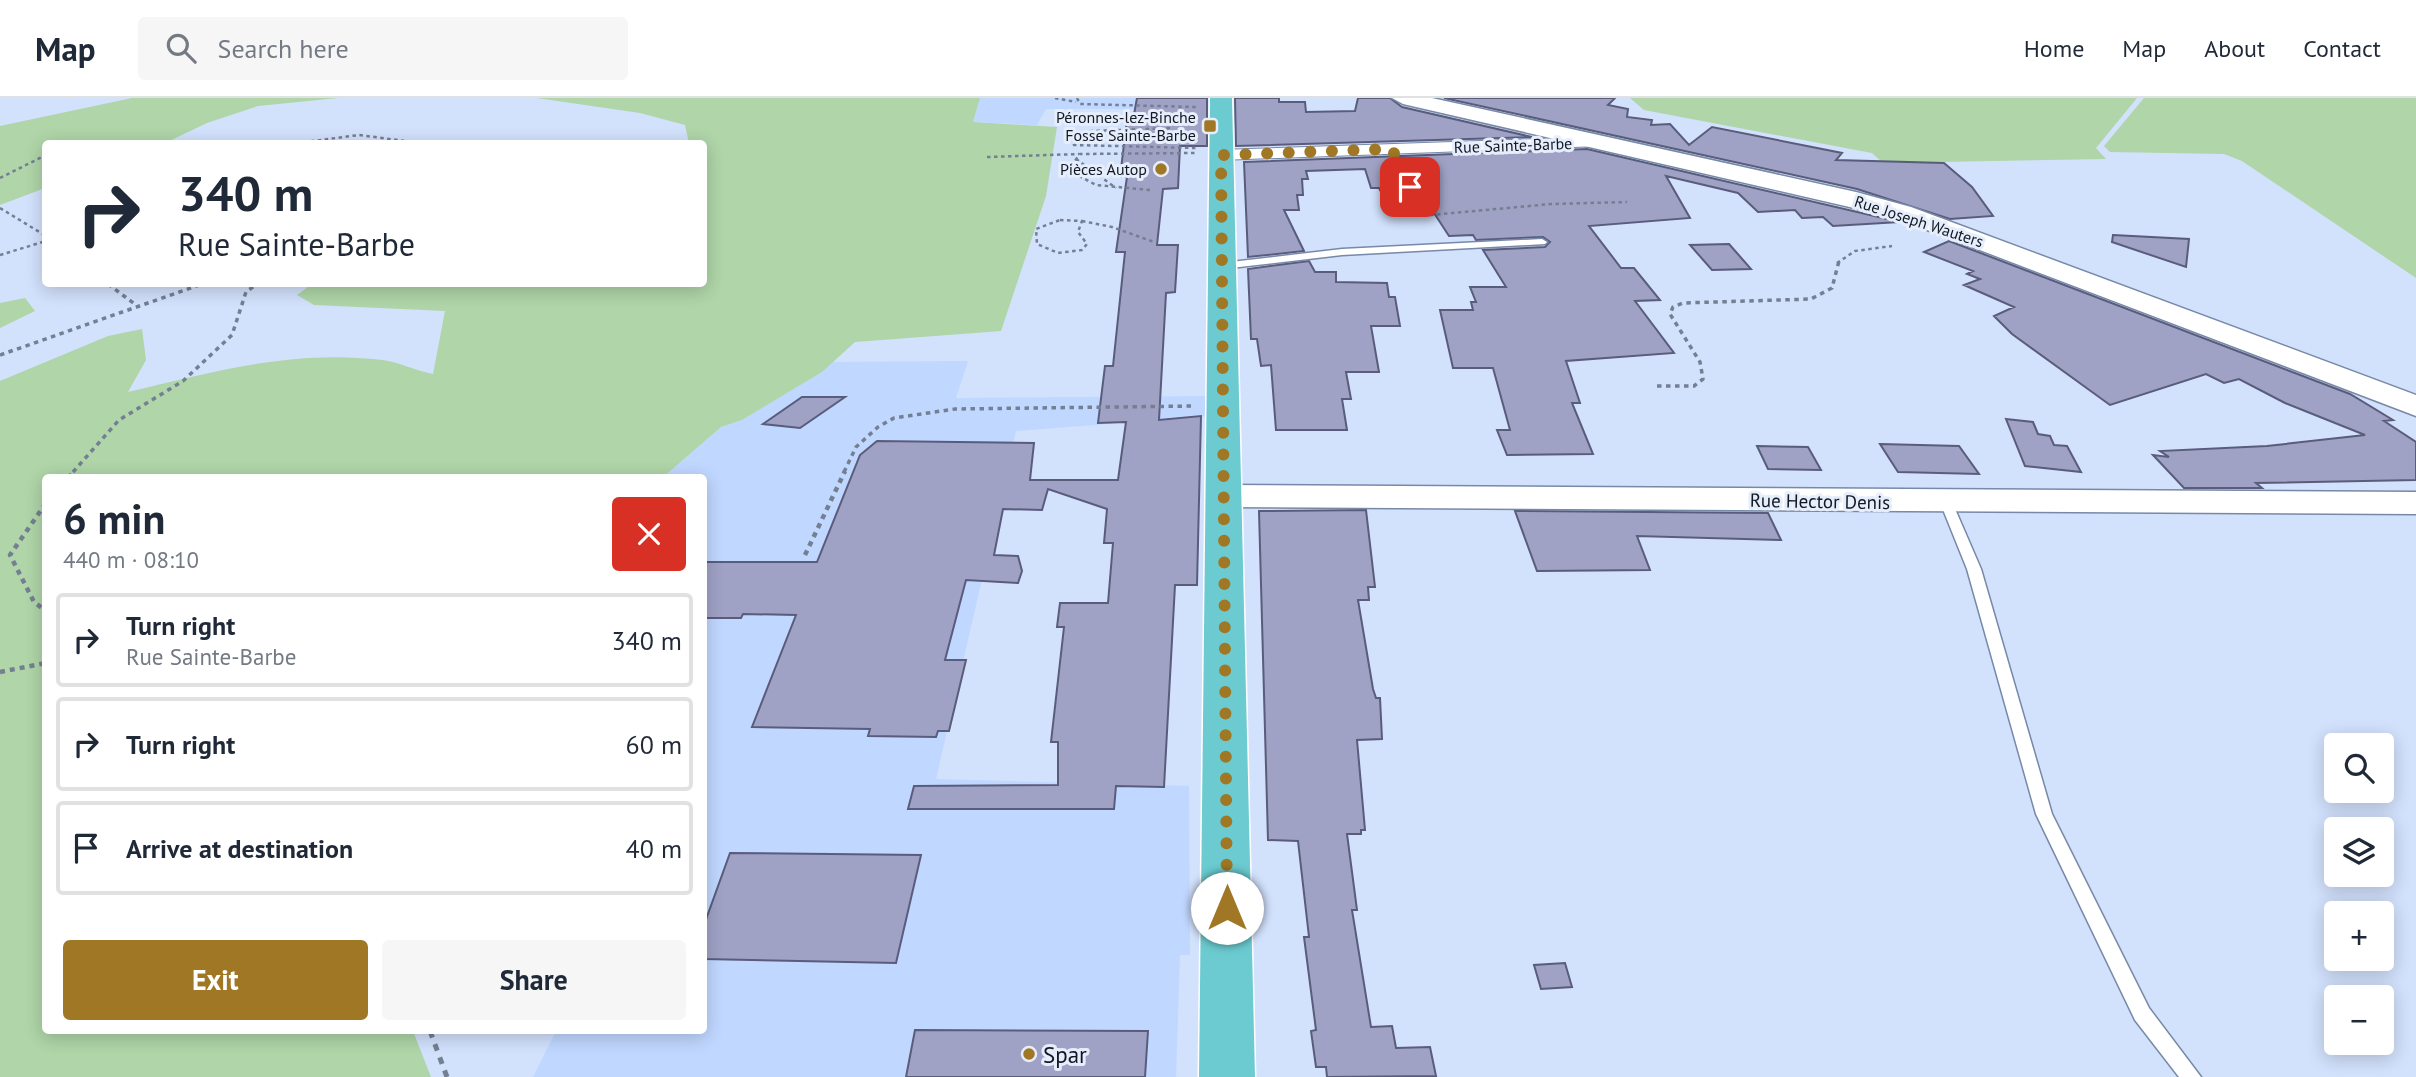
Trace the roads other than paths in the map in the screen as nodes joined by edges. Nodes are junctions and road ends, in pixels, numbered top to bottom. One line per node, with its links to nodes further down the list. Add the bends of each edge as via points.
1 (1403, 98): 3 (street, Rue Joseph Wauters)
2 (1221, 102): 4 (main road)
3 (1595, 142): 4 (street, Rue Sainte-Barbe); 7 (street, Rue Joseph Wauters, via 1902,212)
4 (1221, 152): 6 (main road)
5 (1542, 242): 6 (lane, via 1342,252)
6 (1222, 266): 8 (main road)
7 (2416, 405)
8 (1224, 496): 9 (street, Rue Hector Denis); 11 (main road)
9 (1946, 502): 10 (street, Rue Hector Denis); 12 (lane, via 1974,569 2044,814 2142,1014)
10 (2416, 503)
11 (1227, 1077)
12 (2191, 1077)

